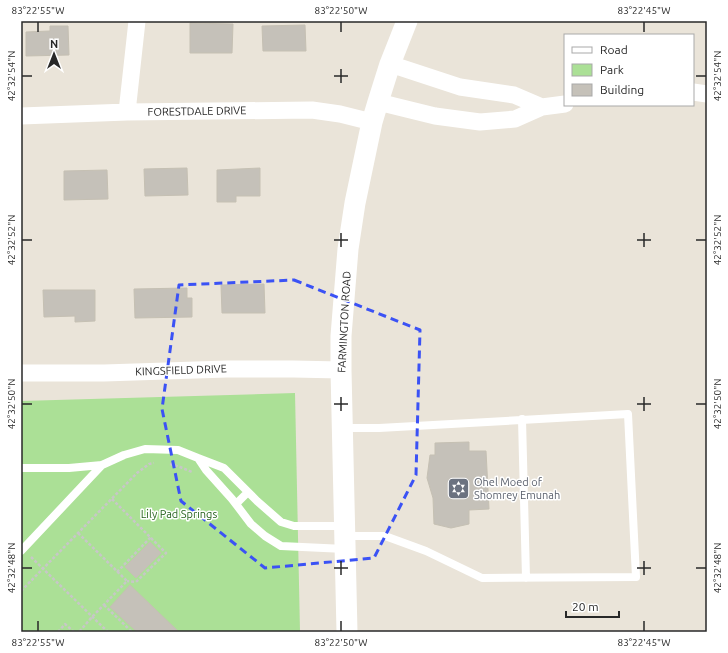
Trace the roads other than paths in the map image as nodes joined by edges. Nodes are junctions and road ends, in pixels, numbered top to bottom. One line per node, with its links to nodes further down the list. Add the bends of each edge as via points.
1 (137, 21): 9 (street)
2 (407, 21): 3 (street, FARMINGTON ROAD)
3 (390, 64): 6 (street, FARMINGTON ROAD); 8 (street, via 460,87 514,95)
4 (694, 92): 5 (street)
5 (707, 94)
6 (378, 102): 8 (street, via 435,116 480,122 515,119); 11 (street, FARMINGTON ROAD)
7 (564, 104): 8 (street)
8 (542, 107)
9 (127, 112): 10 (street, FORESTDALE DRIVE); 11 (street, FORESTDALE DRIVE, via 312,110)
10 (21, 116)
11 (372, 122): 12 (street, FARMINGTON ROAD, via 348,249)
12 (341, 370): 13 (street, KINGSFIELD DRIVE, via 227,369); 15 (street, FARMINGTON ROAD)
13 (21, 373)
14 (522, 420): 15 (lane); 23 (lane); 23 (lane, via 628,414 636,578)
15 (341, 428): 21 (street, FARMINGTON ROAD)
16 (198, 458): 17 (lane, via 178,450 145,449 124,455); 19 (lane, via 224,468); 20 (lane)
17 (102, 466): 18 (lane); 22 (lane)
18 (21, 468)
19 (248, 492): 20 (lane); 21 (lane, via 281,522)
20 (236, 504): 21 (lane, via 252,524 281,546)
21 (345, 537): 23 (lane, via 386,536 426,551 482,578); 24 (street, FARMINGTON ROAD)
22 (22, 550)
23 (526, 578)
24 (347, 632)

